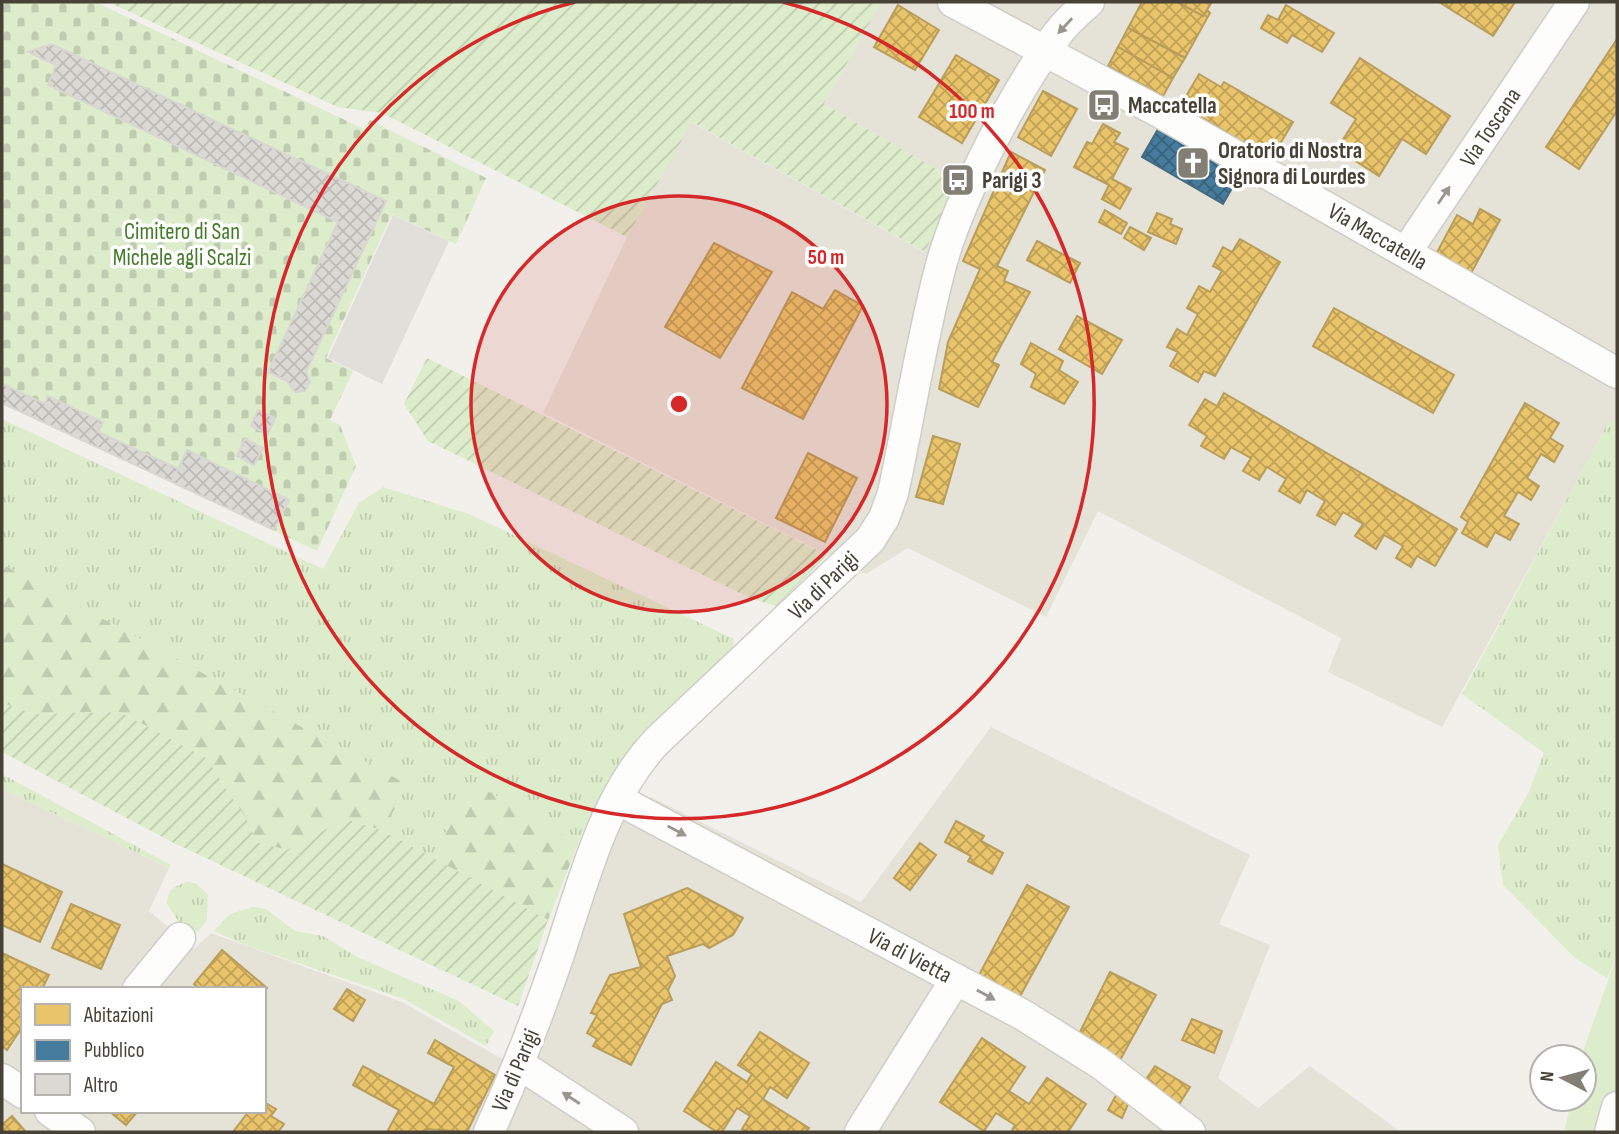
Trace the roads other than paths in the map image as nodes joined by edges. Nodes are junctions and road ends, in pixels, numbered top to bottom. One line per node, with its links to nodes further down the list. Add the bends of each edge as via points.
1 (953, 2): 4 (street, Via Maccatella)
2 (1089, 2): 4 (street, Via di Parigi, one-way to 4, via 1060,29)
3 (1574, 2): 5 (street, Via Toscana, one-way to 3)
4 (1045, 53): 5 (street, Via Maccatella); 7 (street, Via di Parigi, via 984,161 946,250 893,493 877,529 657,741)
5 (1406, 252): 6 (street, Via Maccatella)
6 (1617, 373)
7 (617, 799): 9 (street, Via di Vietta, one-way to 9); 11 (street, Via di Parigi)
8 (180, 938): 10 (street)
9 (956, 979): 17 (street); 18 (street, Via di Vietta, one-way to 18, via 1101,1064)
10 (140, 987)
11 (519, 1064): 15 (street, Via di Parigi); 16 (street, one-way to 11)
12 (1617, 1107): 19 (street)
13 (53, 1113): 14 (street)
14 (80, 1132)
15 (489, 1132)
16 (623, 1132)
17 (860, 1132)
18 (1190, 1132)
19 (1610, 1132)

